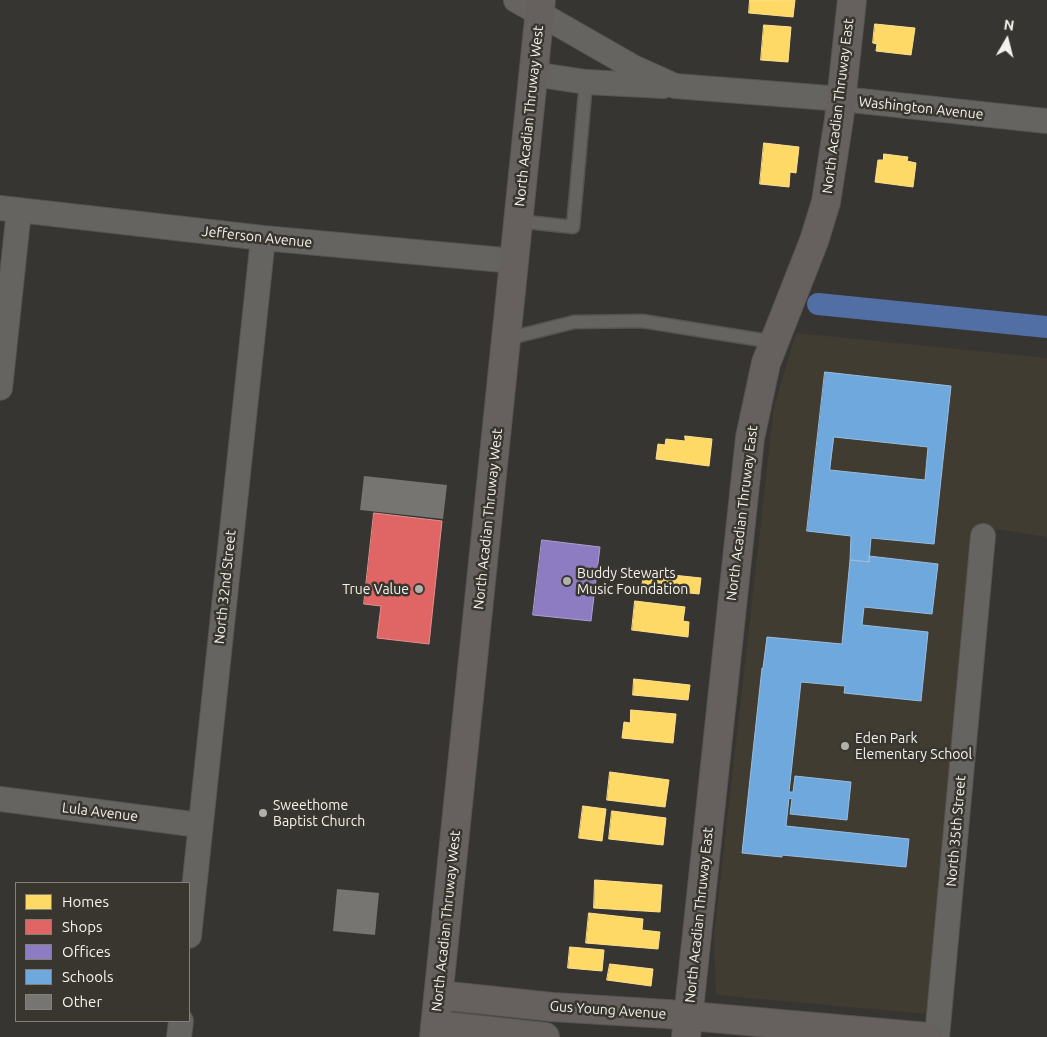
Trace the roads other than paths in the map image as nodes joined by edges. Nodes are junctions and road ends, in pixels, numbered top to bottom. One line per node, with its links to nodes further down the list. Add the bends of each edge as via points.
1 (516, 0): 3 (street, Washington Avenue)
2 (852, 0): 7 (street, North Acadian Thruway East)
3 (540, 7): 4 (street, North Acadian Thruway West); 6 (street, Washington Avenue, via 633,67)
4 (533, 74): 5 (street, Washington Avenue); 10 (street, North Acadian Thruway West)
5 (586, 82): 6 (street, Washington Avenue); 10 (lane, via 573,227)
6 (675, 86): 7 (street, Washington Avenue)
7 (842, 100): 8 (street, Washington Avenue); 14 (street, North Acadian Thruway East, via 826,202)
8 (1047, 120)
9 (9, 209): 11 (street, Jefferson Avenue); 15 (street)
10 (518, 221): 12 (street, North Acadian Thruway West)
11 (263, 238): 12 (street, Jefferson Avenue); 18 (street, North 32nd Street)
12 (514, 261): 13 (street, North Acadian Thruway West)
13 (506, 339): 14 (lane, via 574,322 642,321); 20 (street, North Acadian Thruway West)
14 (774, 342): 22 (street, North Acadian Thruway East, via 759,388 748,454)
15 (0, 388)
16 (983, 536): 27 (street, North 35th Street)
17 (0, 800): 18 (street, Lula Avenue)
18 (199, 825): 19 (street, North 32nd Street)
19 (190, 925)
20 (438, 995): 22 (street, Gus Young Avenue, via 552,1007); 23 (street, North Acadian Thruway West)
21 (181, 1022): 24 (street)
22 (687, 1027): 26 (street, Gus Young Avenue)
23 (434, 1031): 25 (street)
24 (179, 1037)
25 (545, 1037)
26 (928, 1037)
27 (937, 1037)

